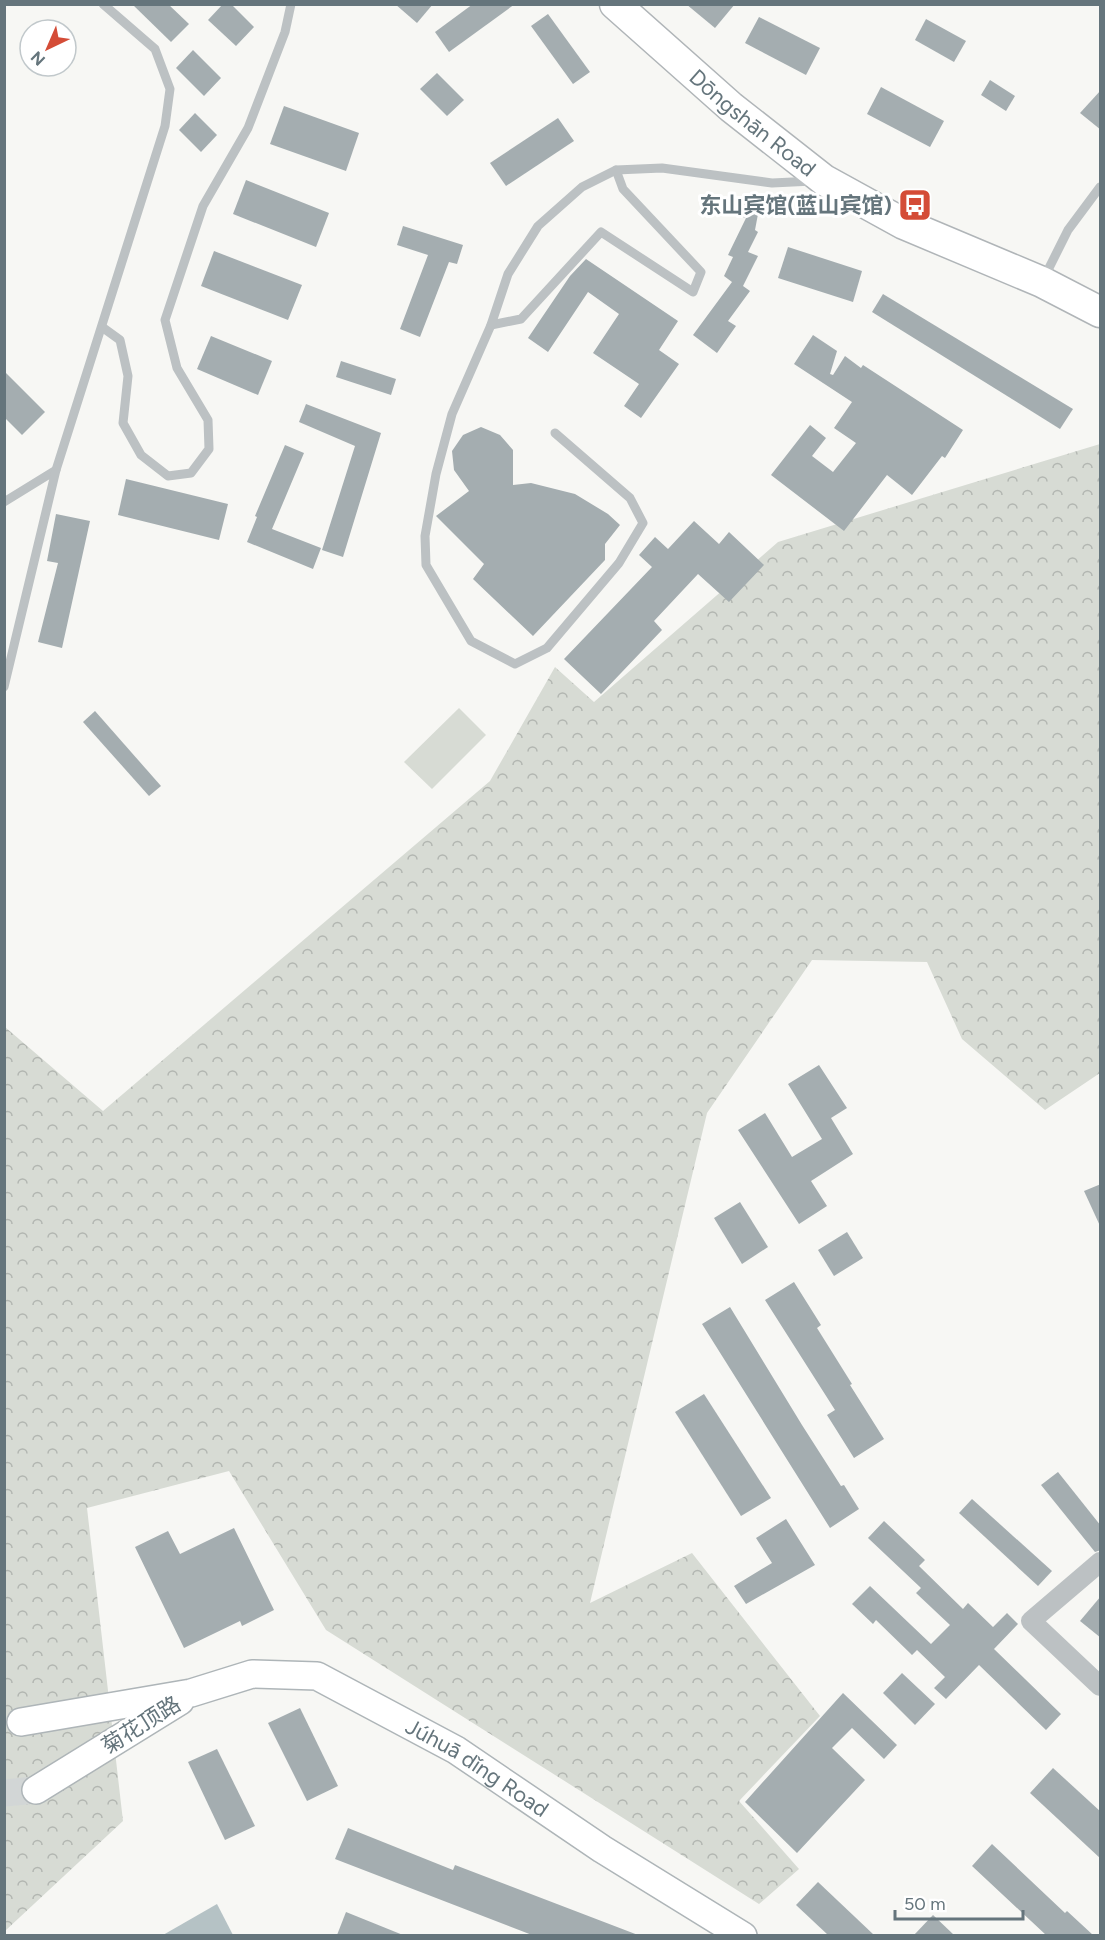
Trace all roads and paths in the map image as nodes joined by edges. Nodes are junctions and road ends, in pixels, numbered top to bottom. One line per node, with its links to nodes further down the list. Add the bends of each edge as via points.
1 (103, 4): 10 (lane, via 155,49 170,89 165,126)
2 (291, 4): 10 (lane, via 285,32 248,128 203,206 165,320 177,368 208,420 209,449 191,473 168,476 141,455 123,423 128,376 120,339)
3 (615, 4): 5 (main road, Dōngshān Road, via 731,107)
4 (616, 170): 5 (lane, via 662,168 772,183); 9 (lane, via 582,187 538,226 508,274); 9 (lane, via 623,189 701,272 693,292 601,232 521,319)
5 (824, 180): 7 (main road, Dōngshān Road, via 903,224)
6 (1101, 187): 7 (lane, via 1068,230)
7 (1042, 282): 8 (main road, Dōngshān Road)
8 (1101, 312)
9 (491, 325): 11 (lane, via 452,414 425,536 426,565 471,641 515,664 547,648 619,563 643,523 630,498)
10 (102, 327): 12 (lane)
11 (555, 432)
12 (56, 470): 13 (lane); 14 (lane)
13 (4, 502)
14 (4, 687)
15 (1101, 1562): 16 (street, via 1031,1621)
16 (1101, 1686)
17 (191, 1693): 18 (street, 菊花顶路); 19 (street, 菊花顶路); 20 (street, Júhuā dǐng Road, via 252,1674 317,1676 456,1750 602,1849)
18 (21, 1722)
19 (36, 1790)
20 (743, 1935)

